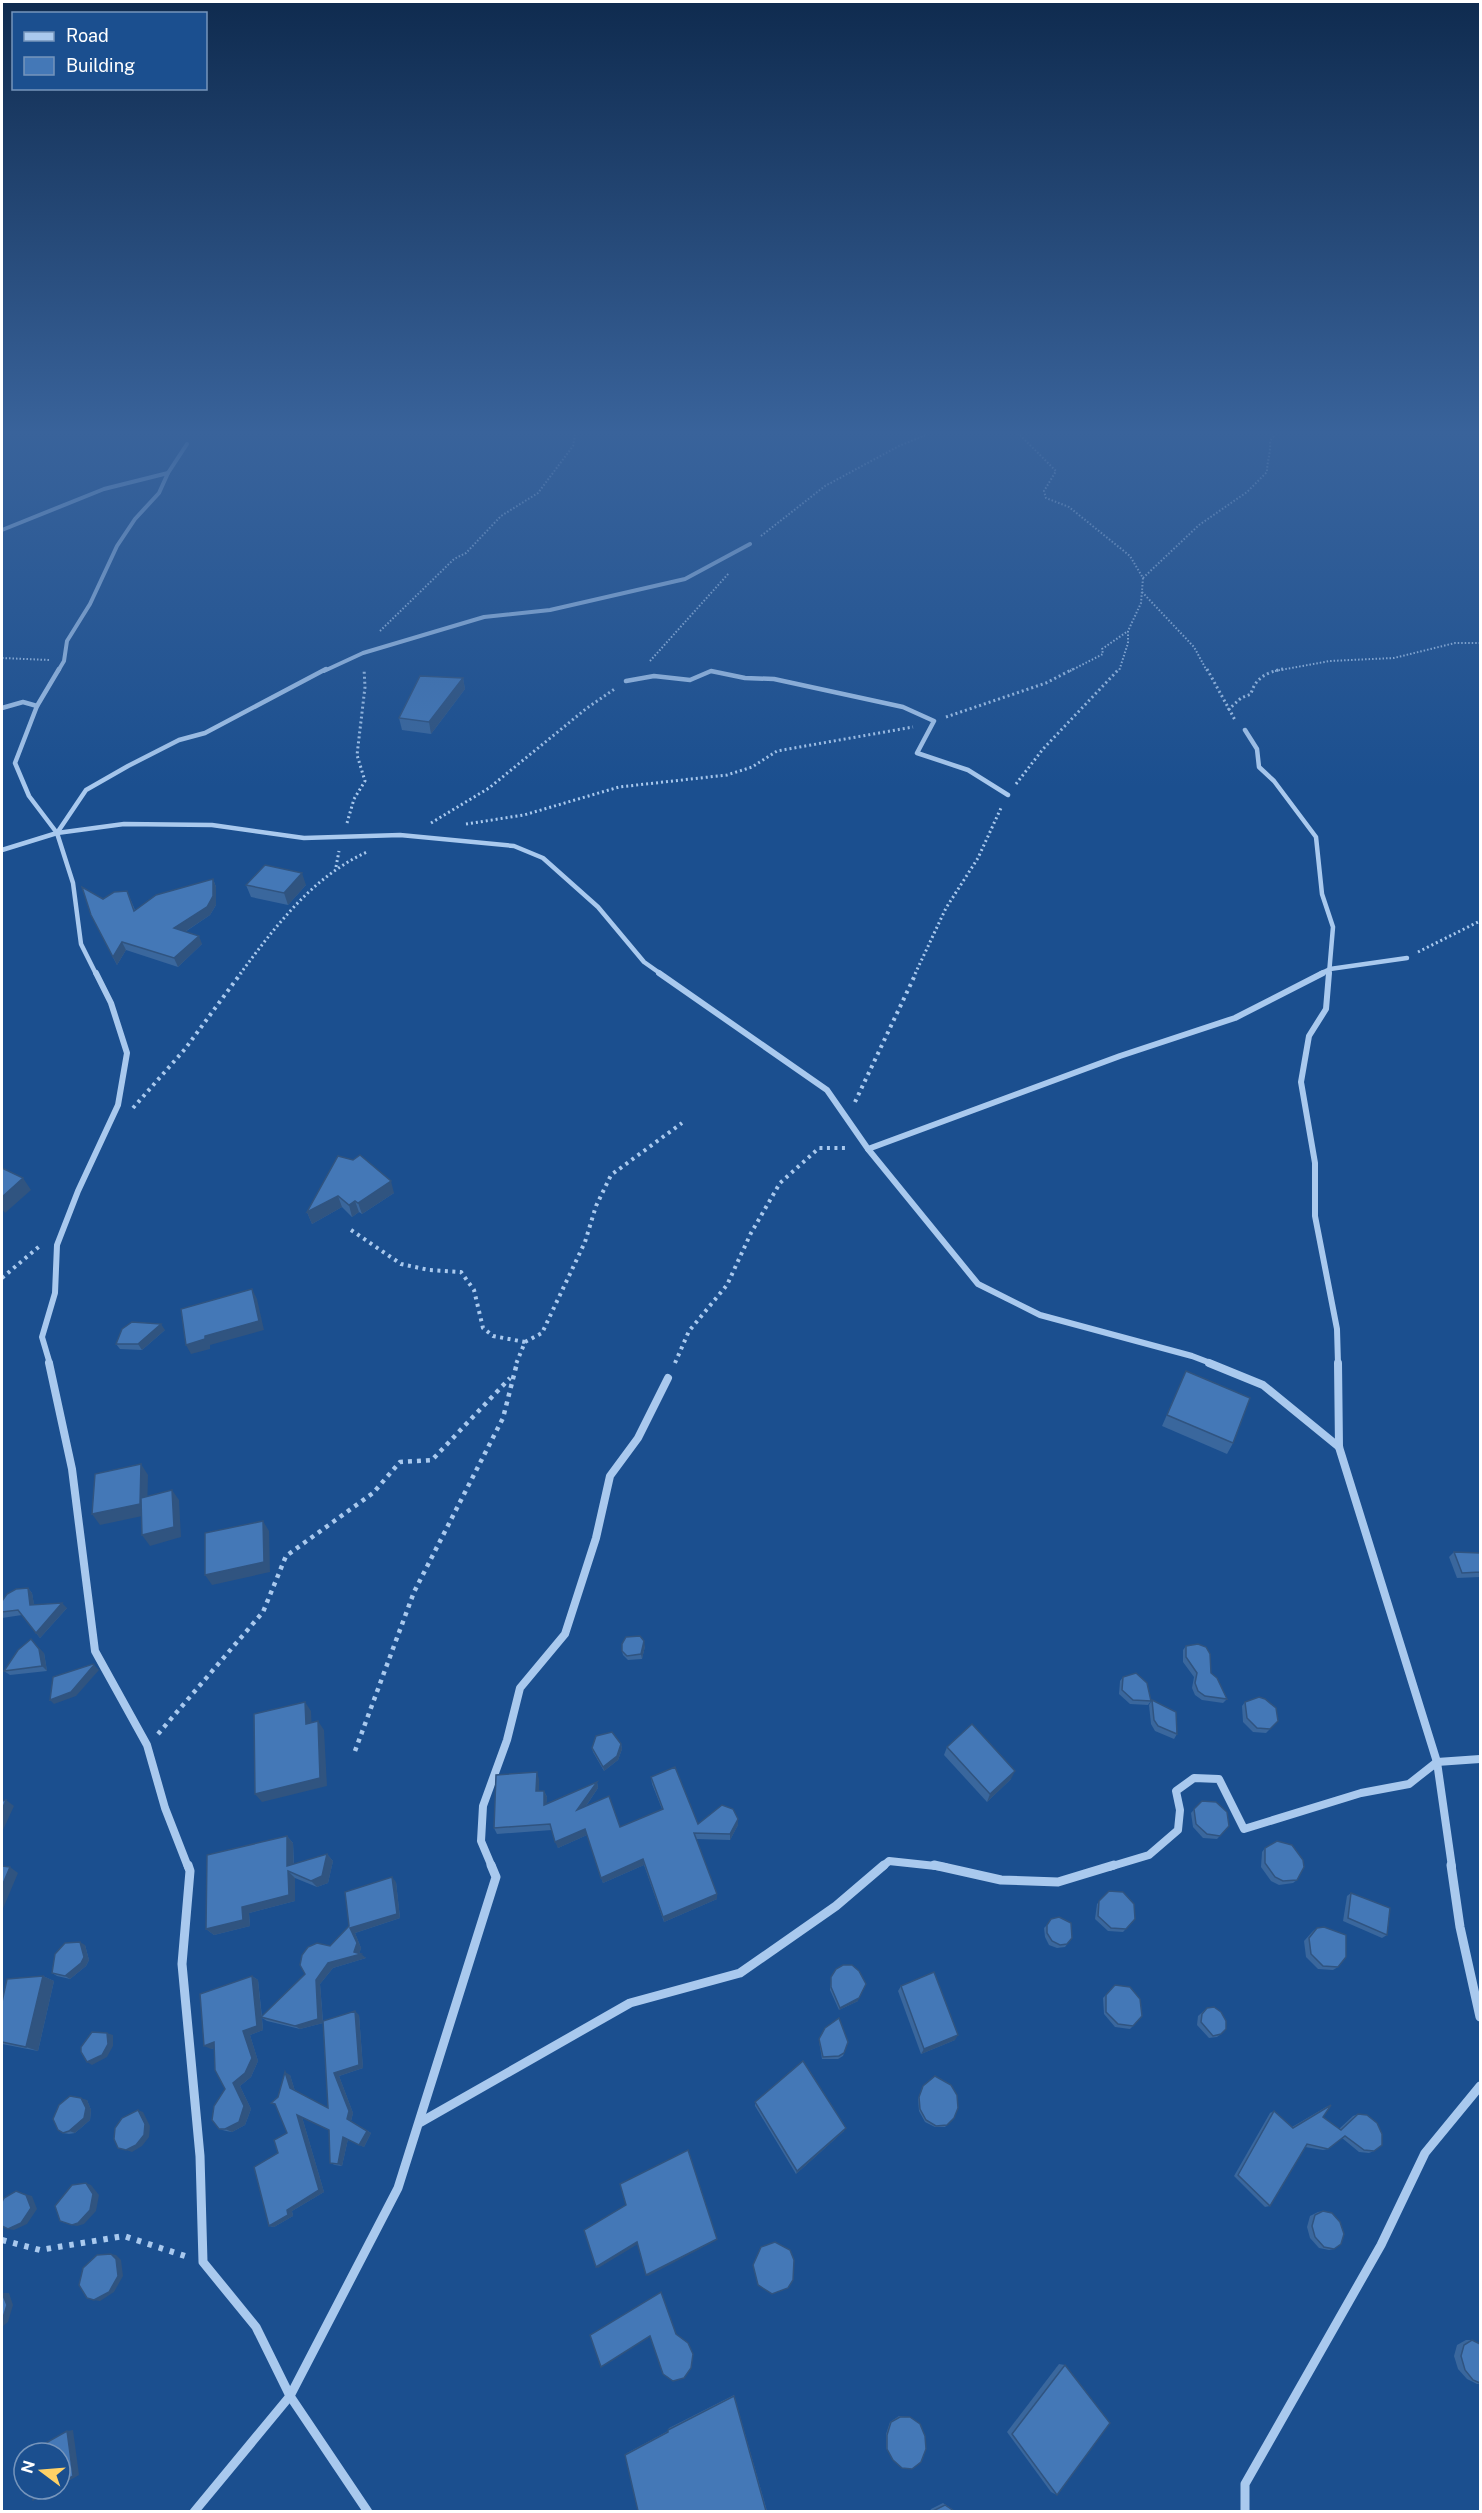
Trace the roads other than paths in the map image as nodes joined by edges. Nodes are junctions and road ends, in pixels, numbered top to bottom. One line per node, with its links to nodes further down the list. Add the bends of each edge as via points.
1 (114, 552): 4 (street, via 67,641 64,661)
2 (735, 552): 8 (street, via 685,579 550,610 484,617 363,653 205,733 178,740 86,790)
3 (626, 681): 7 (street, via 654,676 690,680 711,671 903,707 934,721 917,753 968,770)
4 (37, 706): 5 (street, via 23,702); 8 (street, via 15,763 29,796)
5 (2, 708)
6 (1245, 730): 11 (street, via 1257,749 1259,767 1316,837 1322,894 1333,927)
7 (1008, 795)
8 (57, 832): 9 (street); 12 (street, via 124,824 212,825 304,838 400,835 514,846 551,865 598,907 644,962 827,1090); 20 (street, via 73,883 81,944 111,1004 127,1053 118,1105 57,1245 55,1293 42,1337 72,1469 95,1652 147,1745 165,1808 190,1871 182,1964 200,2156 203,2262 256,2327)
9 (2, 850)
10 (1407, 958): 11 (street)
11 (1330, 969): 12 (street, via 1235,1018); 14 (street, via 1326,1009 1310,1036 1301,1082 1316,1163 1315,1216 1337,1329)
12 (868, 1149): 14 (street, via 978,1284 1040,1315 1192,1356 1263,1385)
13 (668, 1377): 19 (street, via 638,1438 610,1476 596,1538 565,1634 520,1688 507,1740 483,1806 481,1840 496,1877)
14 (1339, 1447): 16 (street)
15 (1480, 1759): 16 (street)
16 (1437, 1762): 17 (street, via 1460,1927); 19 (street, via 1409,1784 1361,1793 1244,1829 1219,1779 1194,1778 1176,1791 1180,1810 1178,1830 1149,1855 1058,1882 1001,1880 941,1866 889,1861 836,1906 740,1973 630,2003)
17 (1480, 2018)
18 (1480, 2086): 23 (street, via 1425,2153 1381,2245 1245,2484)
19 (422, 2122): 20 (street, via 398,2188)
20 (290, 2396): 21 (street); 22 (street)
21 (194, 2511)
22 (368, 2511)
23 (1245, 2511)

